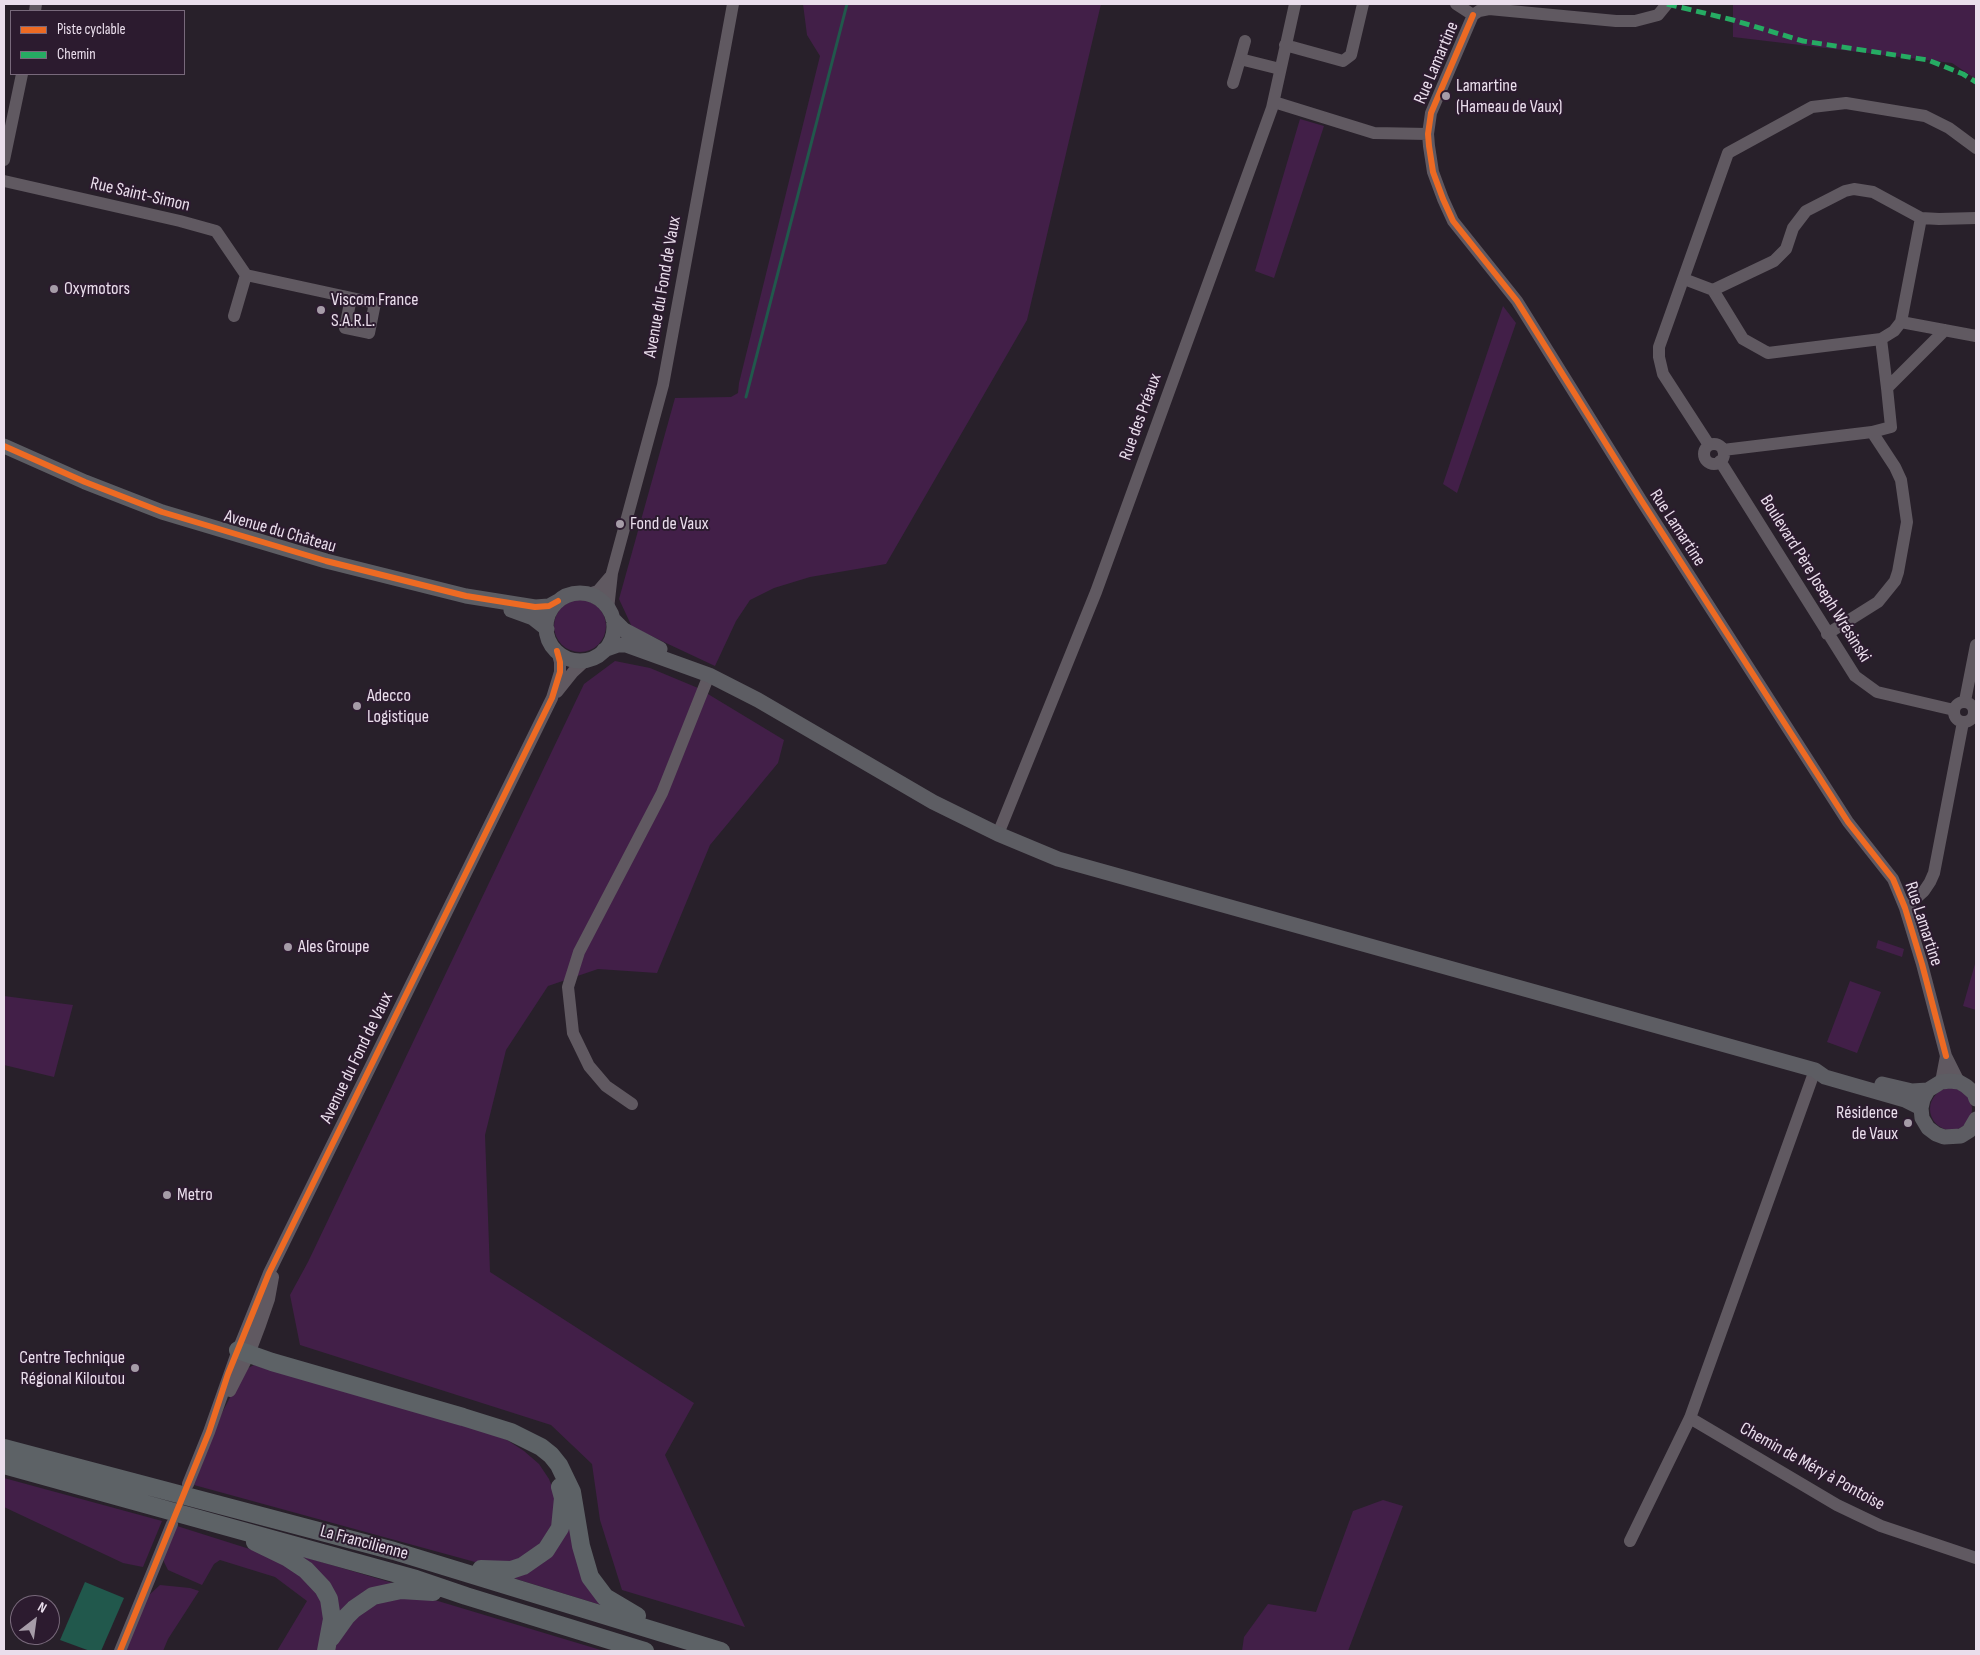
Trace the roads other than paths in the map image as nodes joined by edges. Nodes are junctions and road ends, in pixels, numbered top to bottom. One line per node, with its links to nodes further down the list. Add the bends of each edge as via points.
1 (733, 4): 33 (street, Avenue du Fond de Vaux, via 663,385)
2 (1295, 4): 8 (street, Rue des Préaux)
3 (1363, 4): 8 (street, via 1351,55 1343,61)
4 (1456, 4): 6 (street)
5 (1667, 4): 6 (street, via 1658,15 1635,21 1489,9)
6 (1473, 15): 14 (street, Rue Lamartine, via 1434,105)
7 (1245, 41): 9 (street)
8 (1285, 45): 10 (street, Rue des Préaux)
9 (1240, 59): 10 (street); 12 (street)
10 (1280, 69): 13 (street, Rue des Préaux)
11 (22, 75): 16 (street)
12 (1233, 83)
13 (1274, 102): 14 (street, via 1374,133); 50 (street, Rue des Préaux, via 1096,592)
14 (1428, 134): 51 (street, Rue Lamartine, via 1433,172 1453,221 1517,301 1848,822 1894,879)
15 (1976, 148): 21 (street, via 1949,128 1925,116 1846,103 1812,107 1728,153)
16 (4, 160)
17 (4, 181): 20 (street, Rue Saint-Simon, via 216,231)
18 (1921, 218): 19 (street); 22 (street, via 1873,192 1845,191 1806,212 1793,228 1786,249 1774,261); 25 (street)
19 (1976, 218)
20 (246, 275): 23 (street); 24 (street)
21 (1684, 278): 22 (street); 32 (street, via 1659,347 1659,357 1663,374 1709,446 1716,444)
22 (1713, 290): 28 (street, via 1743,339 1768,353)
23 (350, 298)
24 (234, 316)
25 (1902, 322): 26 (street); 28 (street)
26 (1944, 330): 27 (street); 29 (street)
27 (1976, 336)
28 (1881, 339): 29 (street)
29 (1887, 388): 30 (street, via 1891,427)
30 (1872, 432): 32 (street); 39 (street, via 1901,480 1907,522 1898,572 1890,589 1878,602)
31 (4, 446): 35 (main road, Avenue du Château, via 162,512 326,561)
32 (1721, 456): 39 (street, Boulevard Père Joseph Wrésinski)
33 (612, 573): 34 (street, Avenue du Fond de Vaux, via 602,588); 37 (street, Avenue du Fond de Vaux)
34 (589, 594): 36 (main road, via 574,594); 37 (main road, via 598,598)
35 (466, 596): 36 (main road, Avenue du Château, via 535,606 549,606); 38 (main road, Avenue du Château, via 530,616)
36 (558, 601): 38 (main road, via 549,614)
37 (611, 614): 42 (main road, via 613,636); 44 (main road, via 624,630)
38 (546, 629): 41 (main road)
39 (1828, 634): 47 (street, Boulevard Père Joseph Wrésinski, via 1854,676 1869,688 1885,695)
40 (1976, 645): 46 (street)
41 (557, 650): 43 (main road, via 568,658); 45 (street, Avenue du Fond de Vaux, via 560,672)
42 (604, 650): 43 (main road); 44 (main road, via 626,645)
43 (586, 660): 45 (street, Avenue du Fond de Vaux)
44 (704, 672): 50 (main road, via 933,802); 57 (street, via 662,793 579,952 568,987 573,1034 589,1066 606,1086)
45 (552, 698): 60 (street, Avenue du Fond de Vaux, via 282,1248 266,1310)
46 (1965, 702): 47 (street, via 1957,704); 48 (street, via 1973,706)
47 (1954, 710): 49 (street, via 1955,716)
48 (1975, 714): 49 (street)
49 (1963, 722): 51 (street, via 1934,873 1924,891)
50 (998, 834): 53 (main road, via 1058,859)
51 (1905, 908): 52 (street, Rue Lamartine)
52 (1946, 1056): 54 (street, Rue Lamartine); 55 (street, Rue Lamartine)
53 (1815, 1070): 55 (main road, via 1828,1069 1912,1091); 58 (main road, via 1824,1078 1905,1100); 61 (street)
54 (1967, 1084): 55 (main road); 56 (main road)
55 (1934, 1086): 58 (main road, via 1923,1098)
56 (1976, 1099)
57 (632, 1104)
58 (1921, 1108): 59 (main road, via 1928,1128 1944,1137 1961,1136)
59 (1976, 1122)
60 (243, 1352): 62 (highway); 65 (street, Avenue du Fond de Vaux)
61 (1690, 1418): 68 (street); 70 (street, Chemin de Méry à Pontoise, via 1837,1505 1880,1526)
62 (511, 1432): 69 (highway, via 541,1456 559,1482 563,1498 560,1528 546,1550 523,1566 498,1571); 72 (highway, via 542,1447 559,1465 572,1492 585,1565 596,1587 614,1604)
63 (4, 1448): 69 (highway, La Francilienne)
64 (4, 1465): 66 (highway, La Francilienne)
65 (188, 1484)
66 (206, 1521): 71 (highway, La Francilienne); 73 (highway, via 288,1558 316,1578 332,1608)
67 (172, 1524): 74 (street)
68 (1630, 1541)
69 (394, 1551): 72 (highway, La Francilienne)
70 (1976, 1558)
71 (466, 1596): 73 (highway, via 401,1590 373,1596 354,1609 338,1627); 75 (highway, La Francilienne)
72 (680, 1638): 76 (highway, La Francilienne)
73 (327, 1647)
74 (120, 1651)
75 (645, 1651)
76 (721, 1651)

